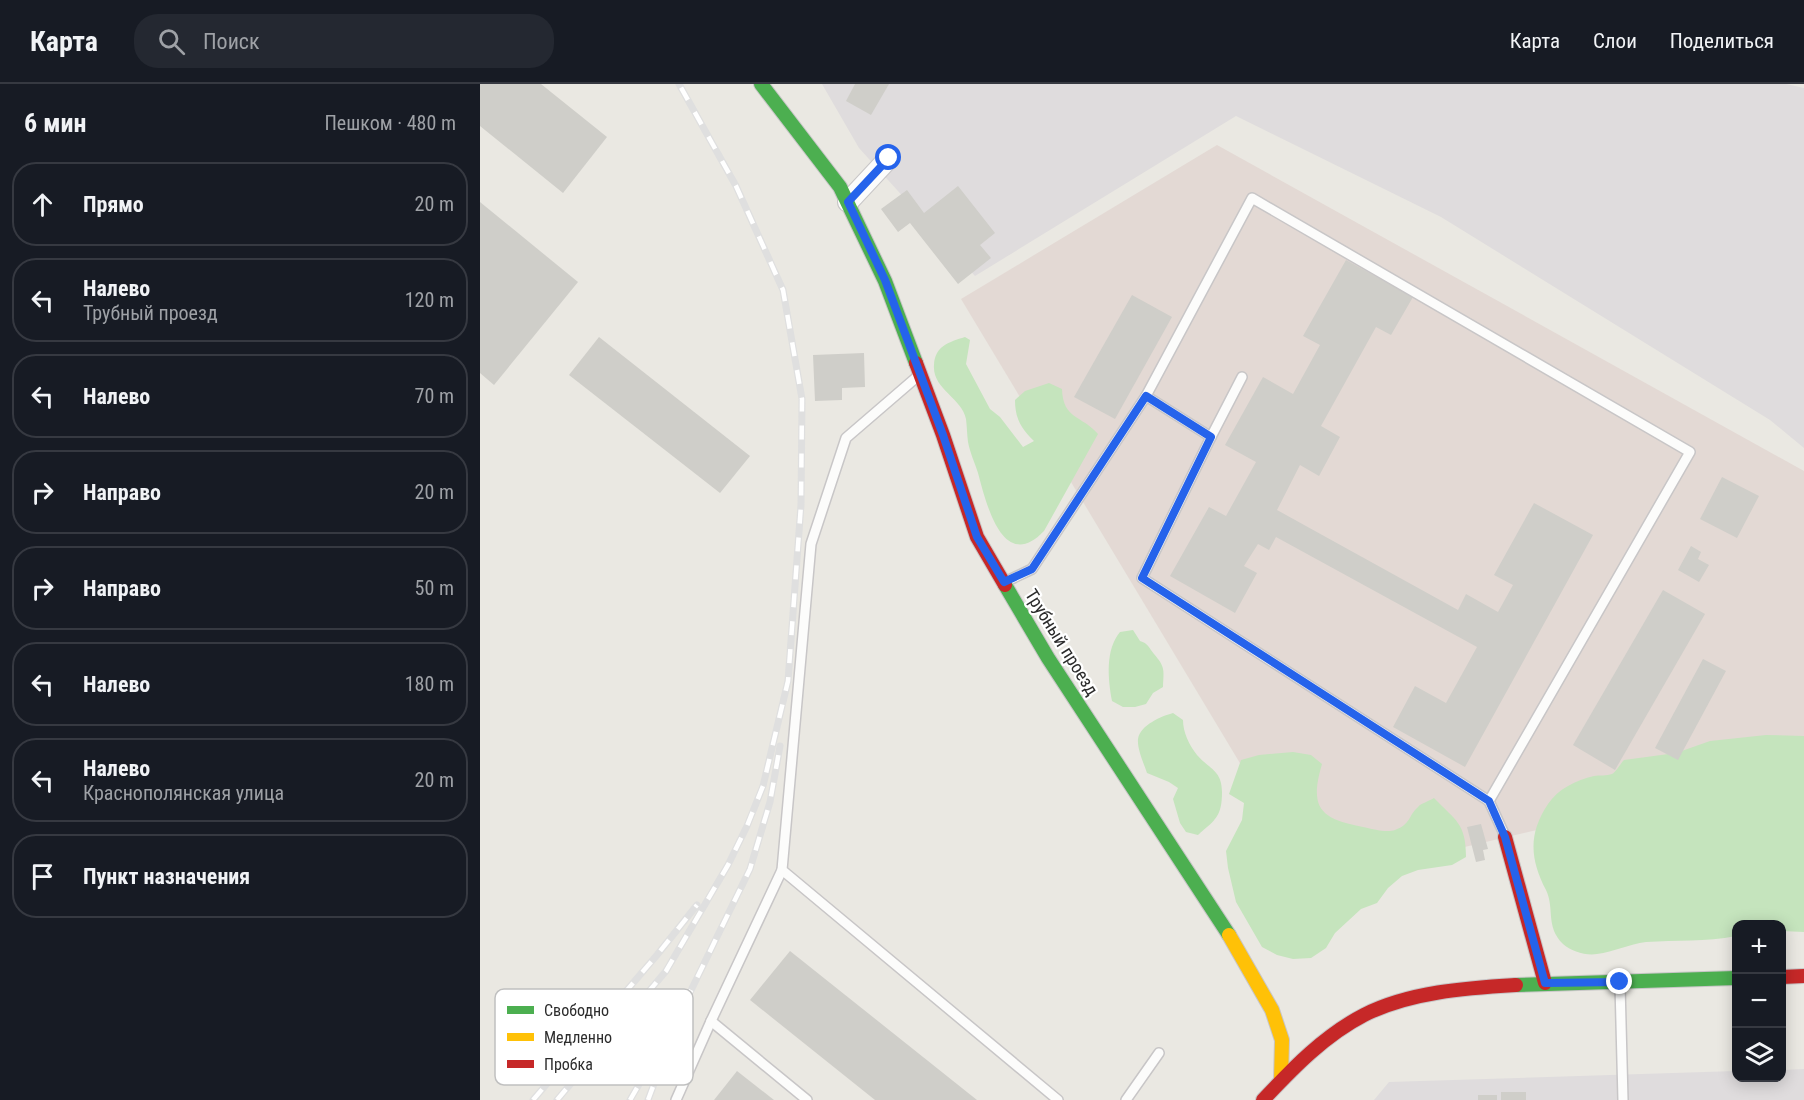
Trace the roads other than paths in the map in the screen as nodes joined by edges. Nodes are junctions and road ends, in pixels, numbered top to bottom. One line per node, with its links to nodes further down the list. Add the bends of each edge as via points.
1 (761, 84): 3 (street, Трубный проезд)
2 (889, 158): 3 (street)
3 (848, 202): 4 (street, Трубный проезд, via 885,280)
4 (920, 375): 8 (street, Трубный проезд, via 977,537); 11 (lane, via 846,438 811,544)
5 (1242, 377): 7 (lane)
6 (1146, 396): 7 (lane); 8 (lane, via 1032,569); 9 (lane, via 1252,198 1690,452)
7 (1211, 437): 9 (lane, via 1142,578)
8 (1004, 582): 20 (street, Трубный проезд, via 1048,658 1224,926 1272,1010 1282,1040)
9 (1489, 801): 10 (lane)
10 (1505, 837): 16 (street)
11 (782, 870): 17 (lane); 24 (lane)
12 (1804, 976): 13 (street)
13 (1786, 977)
14 (1732, 978): 15 (street)
15 (1620, 982): 16 (street); 27 (lane)
16 (1545, 983): 20 (street, via 1440,993 1378,1009 1335,1033)
17 (711, 1021): 19 (lane); 23 (lane)
18 (1159, 1053): 25 (lane)
19 (693, 1062)
20 (1281, 1080): 26 (street)
21 (683, 1085): 22 (lane)
22 (676, 1100)
23 (807, 1100)
24 (1058, 1100)
25 (1126, 1100)
26 (1263, 1100)
27 (1623, 1100)

